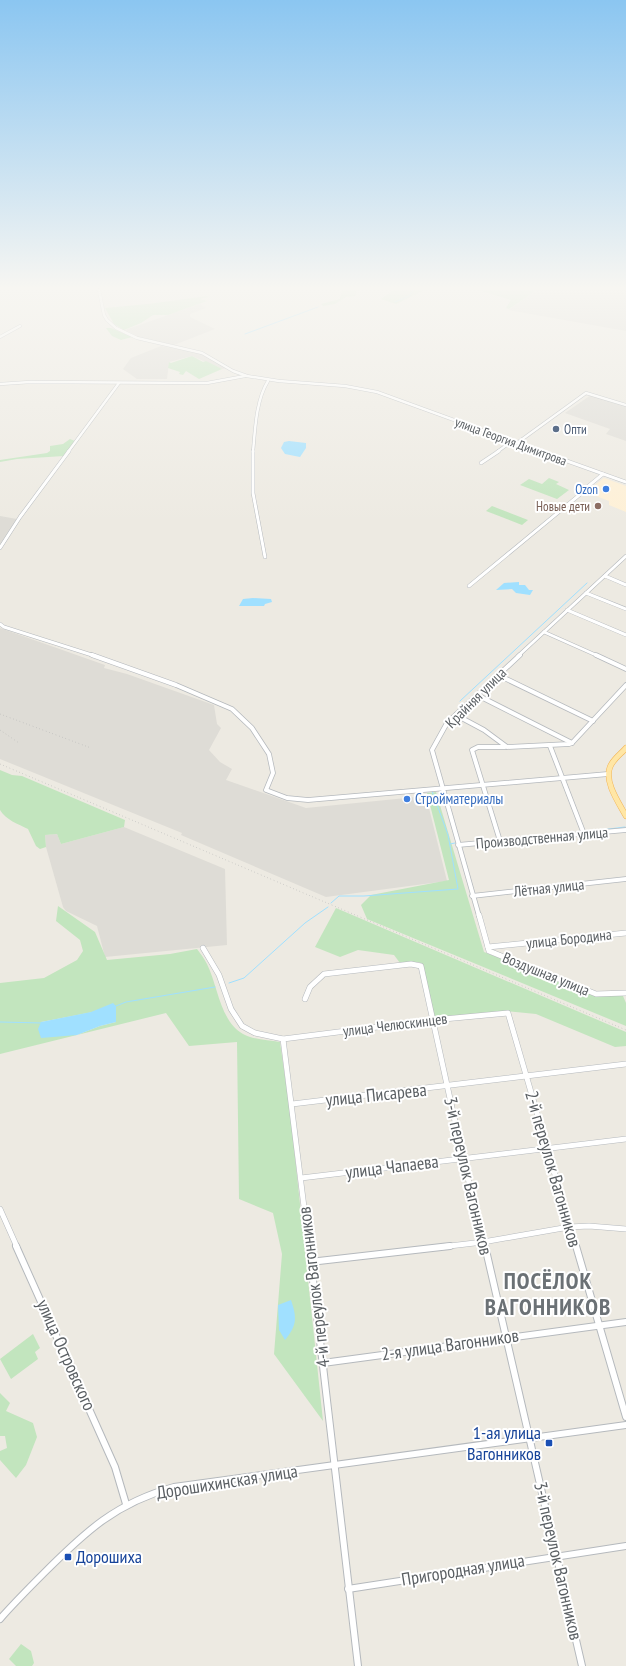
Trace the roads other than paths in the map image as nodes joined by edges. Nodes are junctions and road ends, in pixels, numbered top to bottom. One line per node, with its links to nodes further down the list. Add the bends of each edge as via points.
1 (229, 368): 2 (street, улица Георгия Димитрова)
2 (245, 376): 3 (street, улица Георгия Димитрова); 4 (street, via 207,383)
3 (268, 380): 7 (street, улица Георгия Димитрова, via 372,390); 14 (street, via 264,386 254,433 252,478 256,518)
4 (119, 383): 5 (street); 12 (street)
5 (0, 384)
6 (626, 405): 8 (street, via 586,393)
7 (512, 441): 8 (street, улица Георгия Димитрова); 9 (street)
8 (517, 443): 10 (street, улица Георгия Димитрова)
9 (481, 463)
10 (603, 474): 11 (street, улица Георгия Димитрова); 19 (street, via 581,489 582,492)
11 (626, 482)
12 (0, 548)
13 (626, 556): 15 (street, Крайняя улица)
14 (265, 557)
15 (621, 561): 16 (street); 17 (street, Крайняя улица)
16 (626, 562)
17 (605, 576): 18 (street); 20 (street, Крайняя улица)
18 (626, 585)
19 (469, 586)
20 (586, 593): 21 (street); 22 (street, Крайняя улица)
21 (626, 609)
22 (568, 610): 24 (street, Крайняя улица); 25 (street)
23 (0, 624): 39 (street, via 163,680 232,709 240,714 263,742 272,759 274,770 266,790 298,800)
24 (544, 632): 26 (street); 27 (street, Крайняя улица)
25 (626, 635)
26 (626, 669)
27 (498, 675): 29 (street, Крайняя улица); 31 (street)
28 (626, 685): 31 (street)
29 (477, 695): 30 (street, Крайняя улица); 32 (street)
30 (456, 715): 34 (street, via 484,730); 39 (street, Крайняя улица, via 447,723 432,750)
31 (593, 721): 32 (street)
32 (572, 743): 33 (street)
33 (550, 746): 34 (street); 37 (street)
34 (507, 747): 38 (street, via 474,748 472,753)
35 (626, 748): 36 (main road, via 611,765)
36 (608, 774): 37 (street); 40 (main road)
37 (562, 778): 38 (street); 42 (street)
38 (482, 785): 39 (street); 43 (street)
39 (443, 788): 44 (street, Крайняя улица)
40 (626, 816)
41 (626, 830): 42 (street, Производственная улица)
42 (584, 834): 43 (street, Производственная улица)
43 (500, 841): 44 (street, Производственная улица)
44 (458, 845): 46 (street, Крайняя улица)
45 (626, 879): 46 (street, Лётная улица)
46 (472, 896): 49 (street, Крайняя улица)
47 (626, 933): 49 (street, улица Бородина)
48 (203, 948): 54 (street, via 219,975 231,1009 242,1026 255,1033)
49 (488, 949): 50 (street, Воздушная улица, via 596,994)
50 (626, 993)
51 (305, 999): 53 (street, 3-й переулок Вагонников, via 310,986 324,974 411,964 421,966)
52 (508, 1013): 53 (street, улица Челюскинцев); 56 (street, 2-й переулок Вагонников)
53 (433, 1020): 54 (street, улица Челюскинцев); 57 (street, 3-й переулок Вагонников)
54 (283, 1039): 58 (street, 4-й переулок Вагонников)
55 (626, 1064): 56 (street, улица Писарева)
56 (527, 1077): 57 (street, улица Писарева); 60 (street, 2-й переулок Вагонников)
57 (447, 1087): 58 (street, улица Писарева); 61 (street, 3-й переулок Вагонников)
58 (292, 1104): 62 (street, 4-й переулок Вагонников)
59 (626, 1139): 60 (street, улица Чапаева)
60 (548, 1148): 61 (street, улица Чапаева); 64 (street, 2-й переулок Вагонников)
61 (463, 1158): 62 (street, улица Чапаева); 66 (street, 3-й переулок Вагонников)
62 (301, 1178): 67 (street, 4-й переулок Вагонников)
63 (0, 1209): 76 (street, улица Островского, via 115,1467)
64 (570, 1227): 65 (street); 66 (street); 69 (street, 2-й переулок Вагонников)
65 (626, 1229)
66 (483, 1242): 67 (street); 70 (street, 3-й переулок Вагонников)
67 (310, 1262): 71 (street, 4-й переулок Вагонников)
68 (626, 1322): 69 (street, 2-я улица Вагонников)
69 (600, 1325): 70 (street, 2-я улица Вагонников); 72 (street, 2-й переулок Вагонников)
70 (507, 1337): 71 (street, 2-я улица Вагонников); 74 (street, 3-й переулок Вагонников)
71 (323, 1363): 75 (street, 4-й переулок Вагонников)
72 (626, 1417)
73 (626, 1424): 74 (street, Дорошихинская улица)
74 (530, 1438): 75 (street, Дорошихинская улица); 78 (street, 3-й переулок Вагонников)
75 (335, 1466): 76 (street, Дорошихинская улица, via 174,1487); 79 (street, 4-й переулок Вагонников)
76 (126, 1504): 80 (street, Дорошихинская улица, via 105,1516 85,1533)
77 (626, 1546): 78 (street, Пригородная улица)
78 (556, 1556): 79 (street, Пригородная улица); 82 (street, 3-й переулок Вагонников)
79 (348, 1589): 81 (street, 4-й переулок Вагонников)
80 (0, 1619)
81 (358, 1666)
82 (582, 1666)

